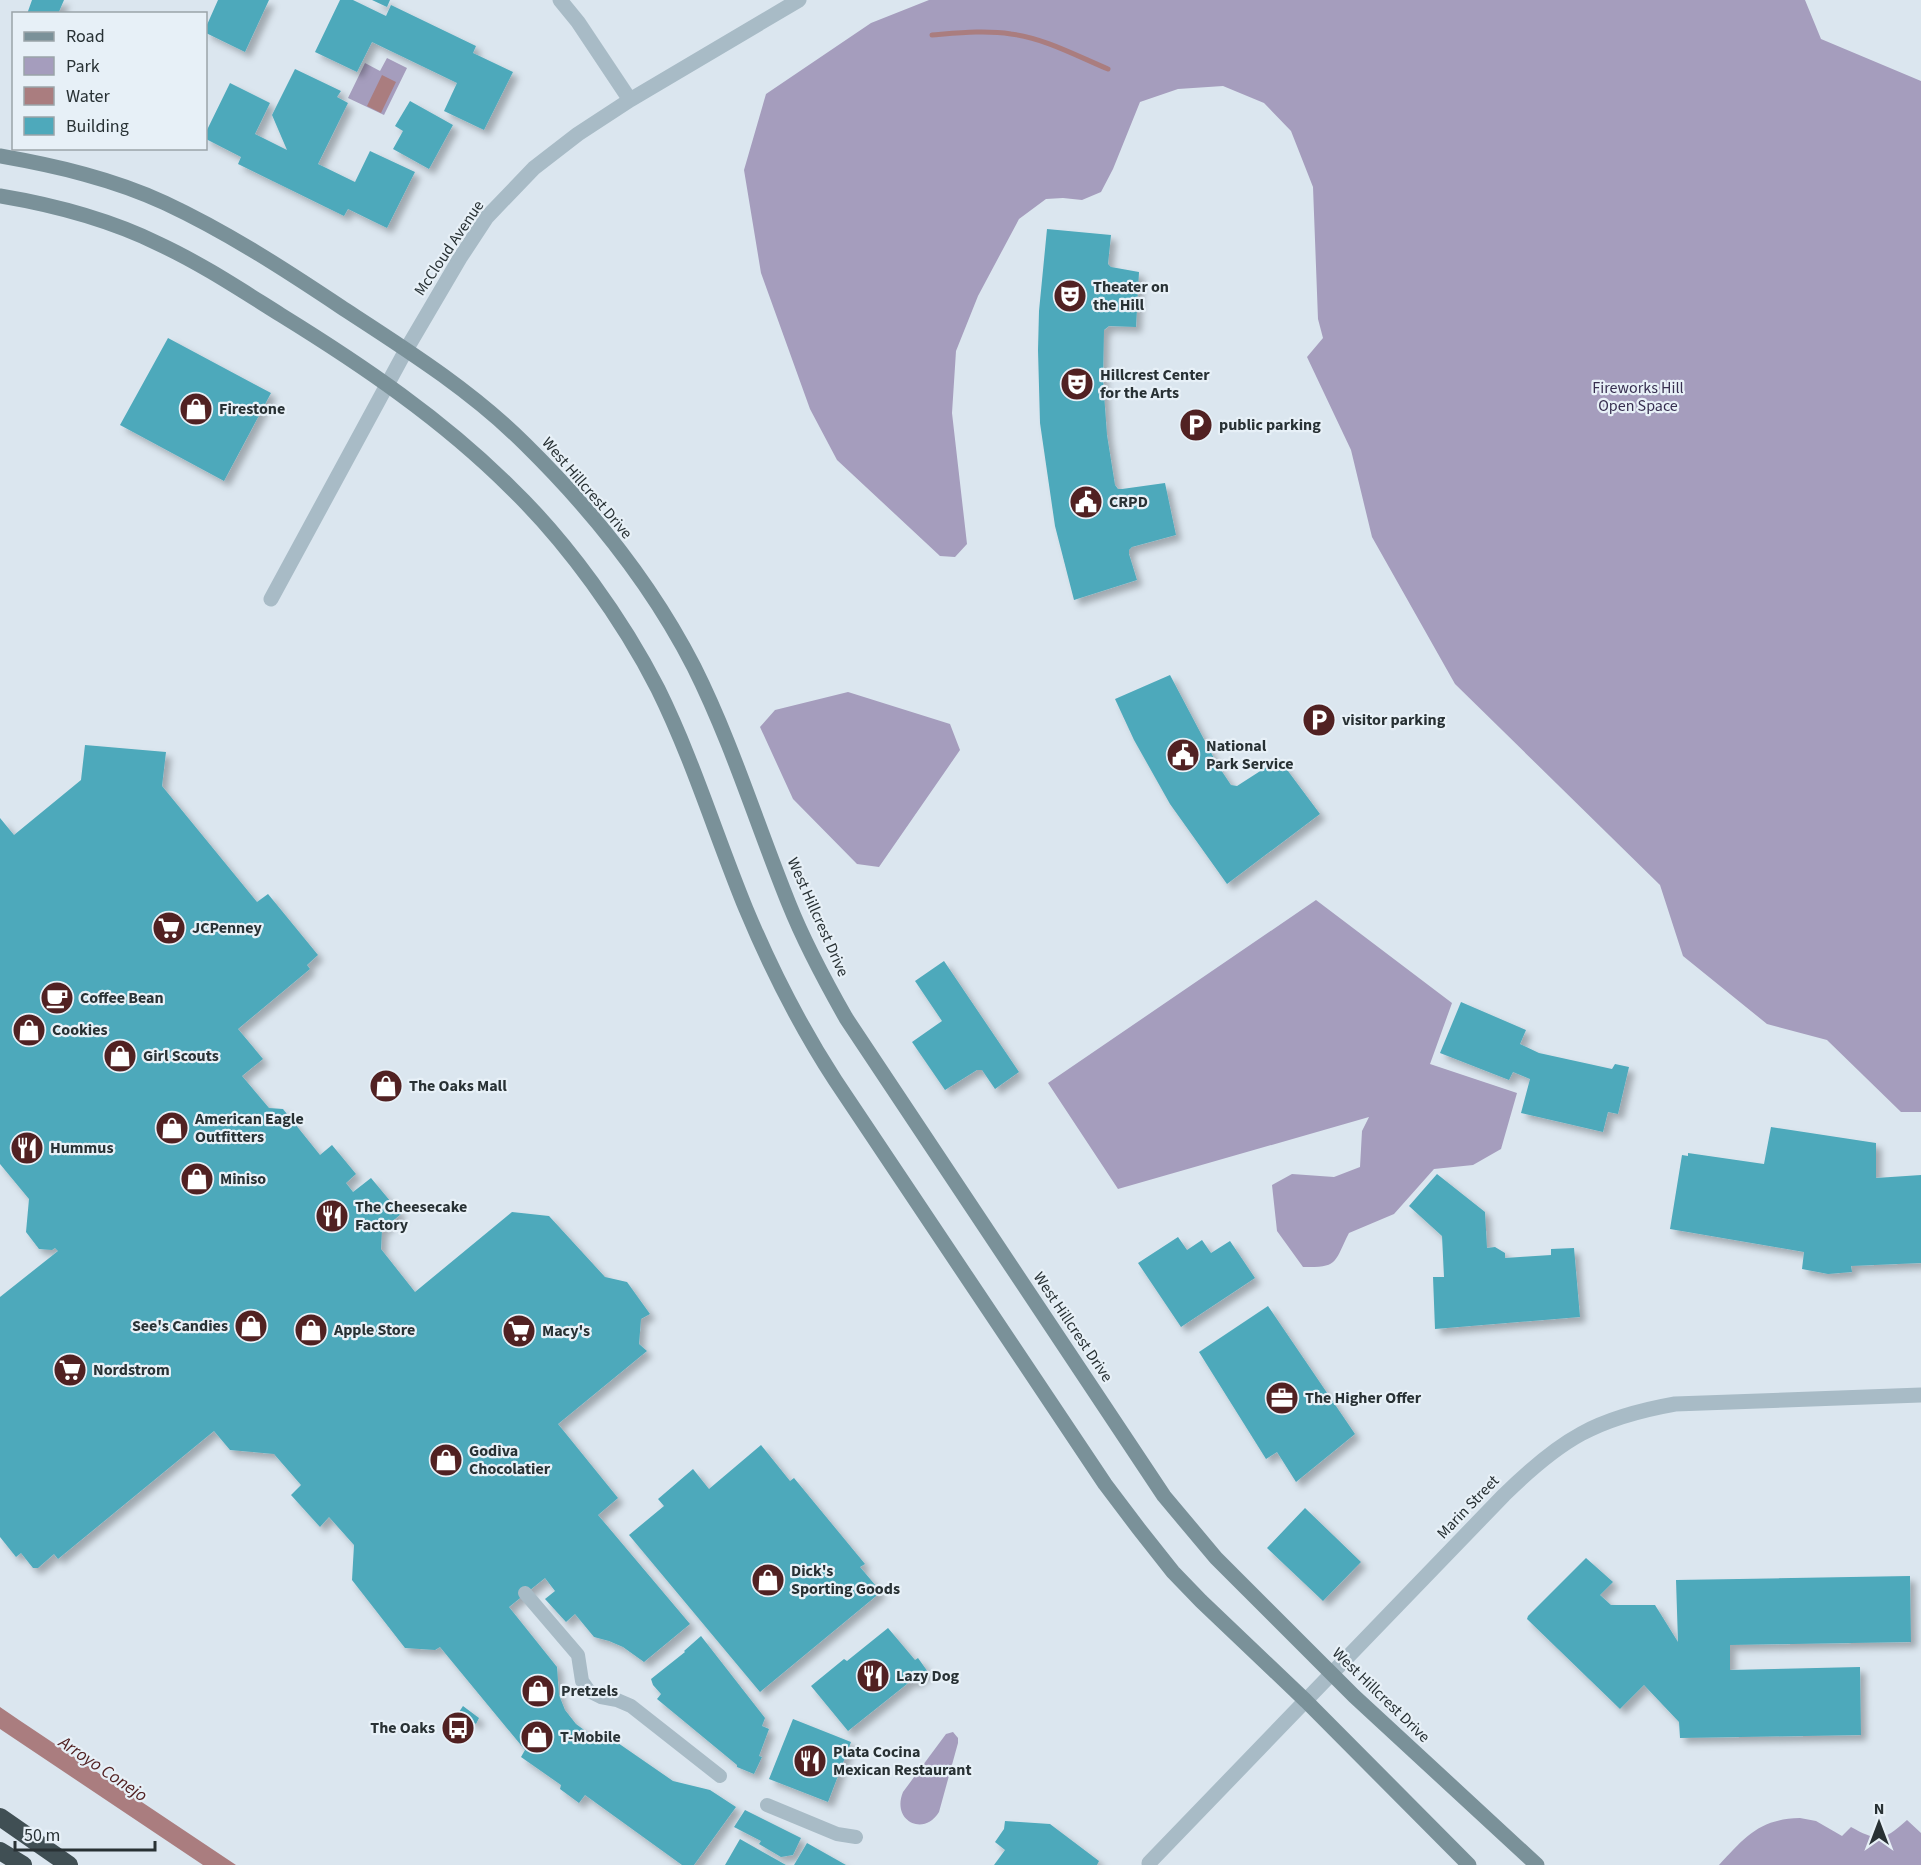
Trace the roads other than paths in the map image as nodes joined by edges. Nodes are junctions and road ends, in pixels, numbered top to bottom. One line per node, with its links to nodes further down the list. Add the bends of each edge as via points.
1 (560, 0): 3 (street)
2 (799, 0): 3 (street, McCloud Avenue)
3 (630, 100): 6 (street, McCloud Avenue, via 534,168 487,217)
4 (0, 156): 6 (main road, West Hillcrest Drive, via 104,180 163,202 273,262)
5 (0, 196): 7 (main road, via 95,218 158,243 306,330)
6 (406, 350): 7 (street, McCloud Avenue); 11 (main road, West Hillcrest Drive, via 525,444 597,522 636,573 693,666 790,907 846,1018 1152,1479 1216,1558)
7 (387, 385): 8 (street, McCloud Avenue); 12 (main road, via 461,441 513,489 602,598 637,650 658,691 767,957 814,1047 1105,1484 1173,1572)
8 (271, 599)
9 (1921, 1395): 11 (street, Marin Street, via 1675,1404 1637,1411 1594,1426 1531,1469)
10 (525, 1593): 13 (street, via 578,1655 582,1681 589,1691 631,1706)
11 (1333, 1674): 12 (street, Marin Street); 22 (main road, West Hillcrest Drive)
12 (1306, 1701): 18 (street, Marin Street); 21 (main road)
13 (720, 1776)
14 (768, 1805): 16 (street, via 837,1834)
15 (0, 1817): 20 (highway)
16 (856, 1837)
17 (0, 1851): 19 (highway)
18 (1149, 1863)
19 (23, 1865)
20 (69, 1865)
21 (1469, 1865)
22 (1537, 1865)

